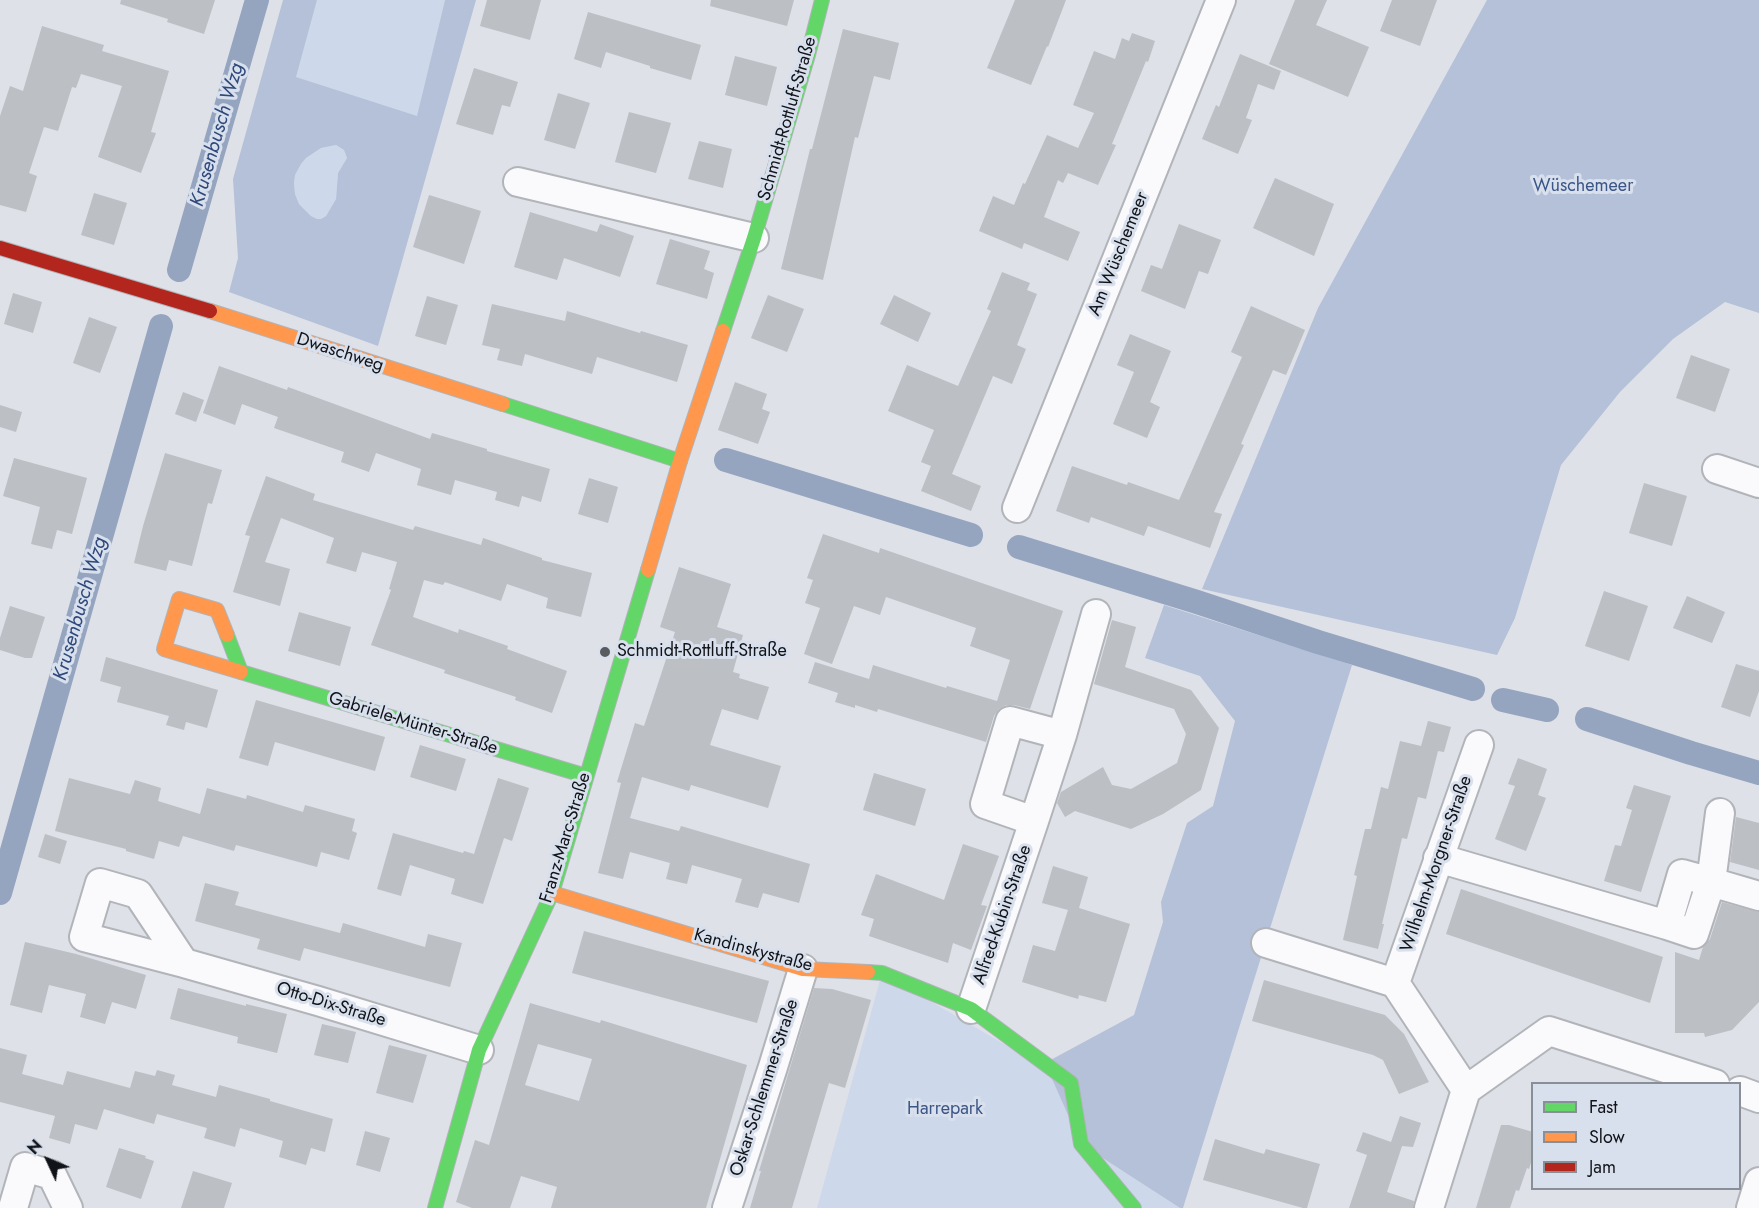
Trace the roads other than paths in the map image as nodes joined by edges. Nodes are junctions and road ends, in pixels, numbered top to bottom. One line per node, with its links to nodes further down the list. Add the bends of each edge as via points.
1 (822, 0): 4 (street, Schmidt-Rottluff-Straße)
2 (1221, 0): 9 (street, Am Wüschemeer)
3 (518, 183): 4 (street)
4 (754, 238): 6 (street, Schmidt-Rottluff-Straße)
5 (0, 248): 6 (street, Dwaschweg)
6 (680, 461): 14 (street, Franz-Marc-Straße)
7 (1717, 469): 8 (street)
8 (1759, 483)
9 (1017, 508)
10 (1096, 615): 12 (street, Alfred-Kubin-Straße)
11 (241, 672): 11 (street, Gabriele-Münter-Straße, via 217,610 179,599 164,649); 14 (street, Gabriele-Münter-Straße)
12 (1062, 735): 16 (street, Alfred-Kubin-Straße); 16 (street, Alfred-Kubin-Straße, via 1010,721 985,804)
13 (1479, 745): 17 (street, Wilhelm-Morgner-Straße)
14 (586, 776): 19 (street, Franz-Marc-Straße)
15 (1720, 813): 18 (street)
16 (1034, 821): 25 (street, Alfred-Kubin-Straße)
17 (1438, 858): 18 (street, via 1667,925 1682,874); 24 (street, Wilhelm-Morgner-Straße)
18 (1711, 882): 20 (street)
19 (552, 893): 23 (street, Kandinskystraße); 26 (street, Franz-Marc-Straße)
20 (1759, 896)
21 (1266, 943): 24 (street)
22 (184, 963): 26 (street, Otto-Dix-Straße)
23 (803, 969): 25 (street, Kandinskystraße, via 882,973); 35 (street, Oskar-Schlemmer-Straße)
24 (1395, 983): 28 (street)
25 (971, 1009): 36 (street, Kandinskystraße, via 1071,1083 1081,1144)
26 (478, 1050): 34 (street, Franz-Marc-Straße)
27 (1711, 1082): 28 (street, via 1549,1031)
28 (1466, 1090): 37 (street)
29 (1741, 1091): 30 (street)
30 (1759, 1098)
31 (1759, 1182): 38 (street)
32 (13, 1208): 33 (street, via 25,1167 52,1175)
33 (68, 1208)
34 (435, 1208)
35 (727, 1208)
36 (1134, 1208)
37 (1429, 1208)
38 (1751, 1208)

